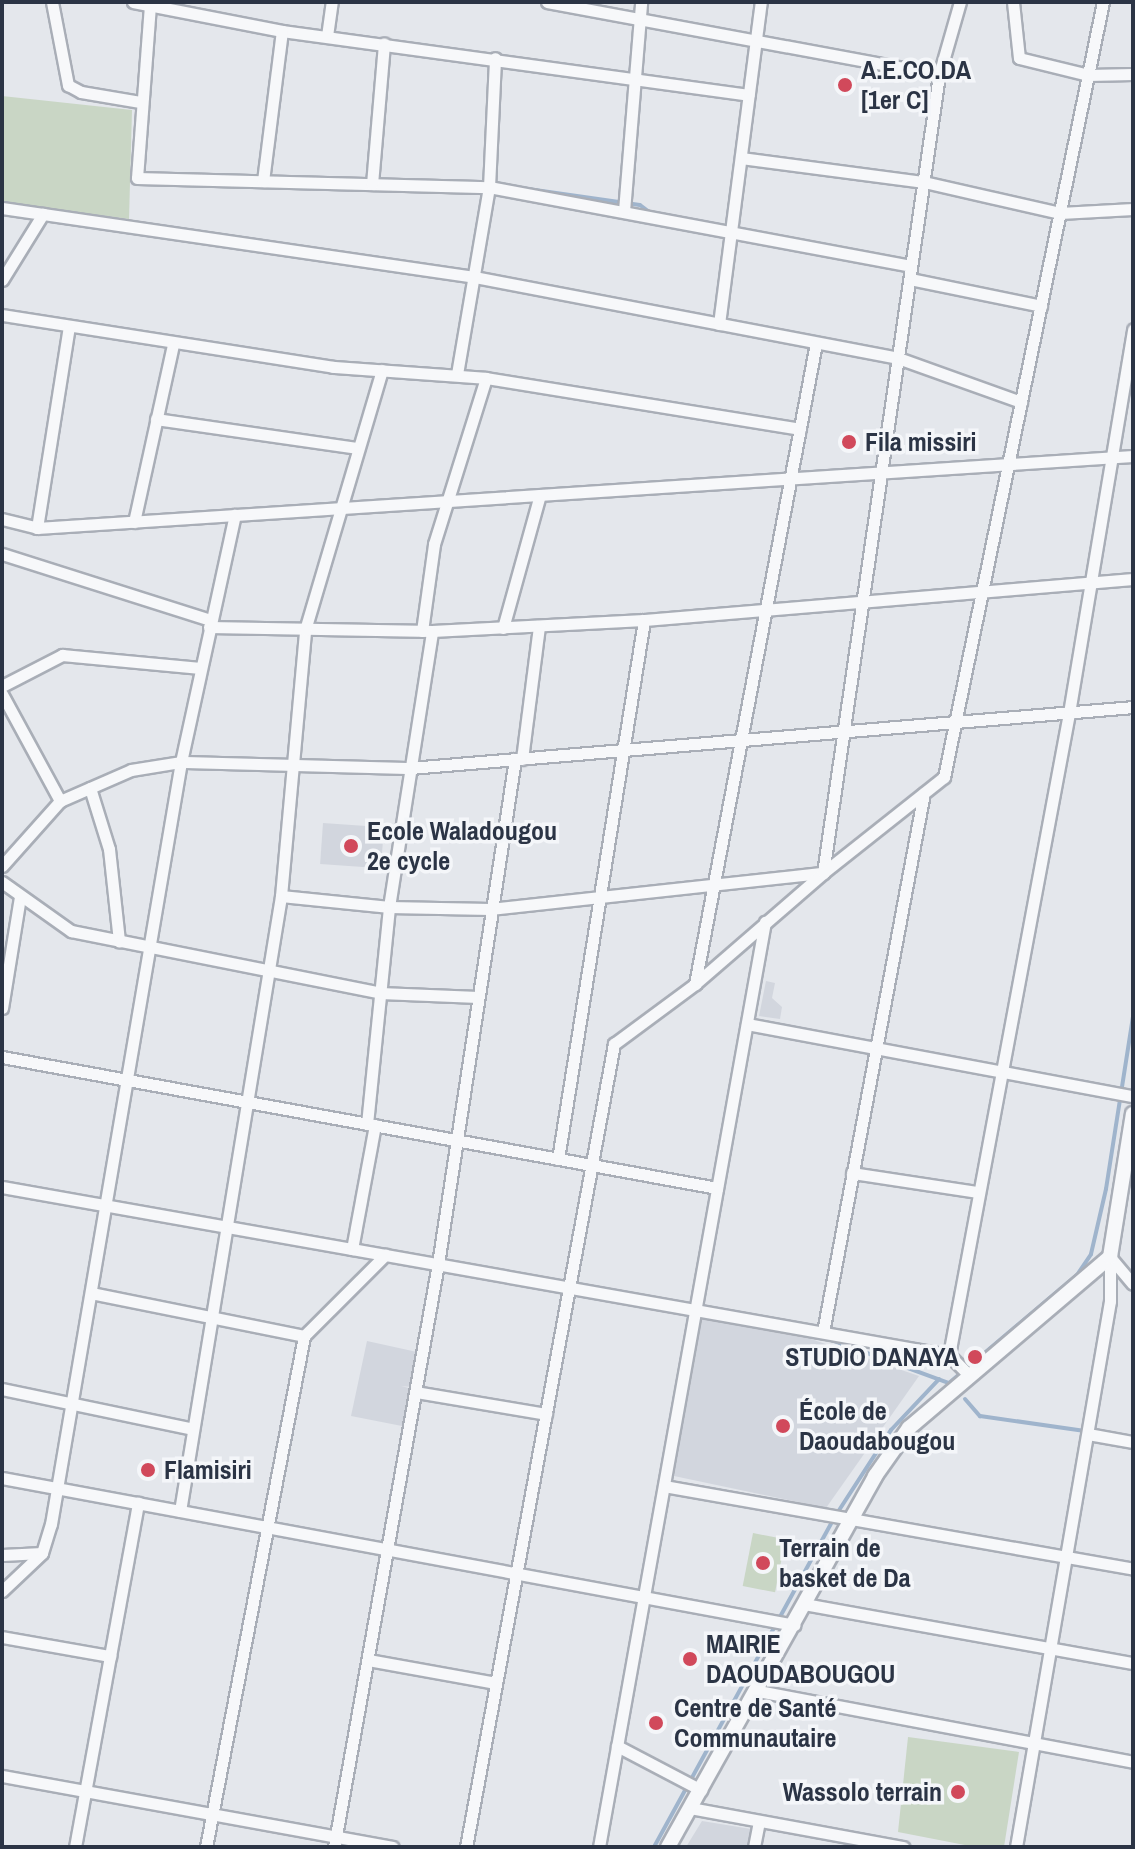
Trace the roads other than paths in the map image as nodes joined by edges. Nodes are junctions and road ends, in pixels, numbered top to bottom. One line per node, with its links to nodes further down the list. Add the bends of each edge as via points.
1 (52, 2): 22 (street, via 68,85)
2 (133, 2): 10 (street)
3 (332, 2): 13 (street)
4 (641, 2): 11 (street)
5 (761, 2): 15 (street)
6 (960, 2): 18 (street)
7 (1013, 2): 19 (street, via 1019,58)
8 (1103, 2): 19 (street)
9 (554, 3): 11 (street)
10 (150, 5): 12 (street); 22 (street)
11 (639, 21): 15 (street); 20 (street)
12 (282, 31): 13 (street); 24 (street)
13 (327, 36): 14 (street)
14 (384, 44): 16 (street); 26 (street)
15 (755, 45): 18 (street); 21 (street)
16 (495, 58): 20 (street); 27 (street)
17 (1133, 74): 19 (street)
18 (939, 75): 25 (street)
19 (1088, 75): 31 (street)
20 (635, 77): 21 (street); 30 (street)
21 (749, 95): 23 (street)
22 (140, 102): 24 (street, via 137,178)
23 (741, 158): 25 (street); 33 (street)
24 (263, 181): 26 (street)
25 (924, 182): 31 (street); 34 (street)
26 (372, 184): 27 (street)
27 (489, 187): 30 (street); 35 (street)
28 (2, 208): 32 (street)
29 (1133, 209): 31 (street)
30 (624, 211): 33 (street)
31 (1060, 213): 38 (street)
32 (43, 214): 35 (street); 37 (street)
33 (731, 232): 34 (street); 40 (street)
34 (911, 266): 36 (street)
35 (474, 277): 40 (street); 47 (street)
36 (910, 279): 38 (street); 45 (street)
37 (2, 280)
38 (1041, 306): 49 (street)
39 (2, 315): 41 (street)
40 (719, 324): 43 (street)
41 (69, 327): 44 (street); 64 (street)
42 (1133, 329): 54 (street)
43 (816, 343): 45 (street); 51 (street)
44 (173, 345): 46 (street); 50 (street)
45 (898, 358): 49 (street); 56 (street)
46 (382, 370): 47 (street); 52 (street)
47 (457, 374): 48 (street)
48 (486, 378): 51 (street); 59 (street)
49 (1021, 402): 55 (street)
50 (156, 419): 52 (street); 63 (street)
51 (800, 429): 57 (street)
52 (358, 448): 60 (street)
53 (1133, 456): 54 (street)
54 (1110, 457): 55 (street); 67 (street)
55 (1008, 464): 56 (street); 68 (street)
56 (881, 472): 57 (street); 69 (street)
57 (790, 479): 58 (street); 70 (street)
58 (540, 495): 59 (street); 74 (street)
59 (447, 501): 60 (street); 76 (street, via 434,544)
60 (340, 508): 61 (street); 75 (street)
61 (235, 515): 63 (street); 72 (street)
62 (2, 519): 64 (street)
63 (134, 522): 64 (street)
64 (37, 528)
65 (2, 554): 72 (street)
66 (1133, 579): 67 (street)
67 (1089, 581): 68 (street); 81 (street)
68 (982, 590): 69 (street); 82 (street)
69 (863, 599): 70 (street); 83 (street)
70 (766, 611): 71 (street); 84 (street)
71 (644, 620): 73 (street); 85 (street)
72 (210, 624): 75 (street); 77 (street)
73 (539, 626): 74 (street); 86 (street)
74 (503, 628): 76 (street)
75 (305, 630): 76 (street); 88 (street)
76 (427, 631): 89 (street)
77 (200, 668): 78 (street, via 62,655); 87 (street)
78 (2, 686)
79 (2, 694): 92 (street)
80 (1133, 707): 81 (street)
81 (1069, 713): 82 (street); 113 (street)
82 (955, 722): 83 (street); 91 (street, via 944,777)
83 (843, 730): 84 (street); 94 (street)
84 (741, 742): 85 (street); 96 (street)
85 (627, 750): 86 (street); 98 (street)
86 (519, 759): 89 (street); 101 (street)
87 (181, 762): 88 (street); 90 (street, via 131,770); 104 (street)
88 (293, 765): 89 (street); 97 (street)
89 (410, 768): 100 (street)
90 (90, 788): 92 (street); 103 (street, via 109,849)
91 (924, 793): 94 (street); 111 (street)
92 (60, 801): 93 (street)
93 (2, 866)
94 (823, 873): 96 (street); 102 (street)
95 (2, 882): 99 (street)
96 (715, 886): 98 (street); 106 (street)
97 (281, 896): 100 (street); 105 (street)
98 (603, 896): 101 (street); 120 (street)
99 (20, 897): 103 (street, via 71,931); 109 (street)
100 (389, 907): 101 (street); 107 (street)
101 (490, 909): 108 (street)
102 (765, 922): 106 (street); 110 (street)
103 (119, 941): 104 (street)
104 (150, 947): 105 (street); 114 (street)
105 (270, 971): 107 (street); 116 (street)
106 (695, 984): 121 (street, via 614,1044)
107 (380, 993): 108 (street); 118 (street)
108 (478, 997): 119 (street)
109 (2, 1008)
110 (747, 1024): 111 (street); 124 (street)
111 (877, 1048): 113 (street); 122 (street)
112 (2, 1057): 114 (street)
113 (1001, 1071): 115 (street); 125 (street)
114 (127, 1080): 116 (street); 126 (street)
115 (1133, 1096)
116 (247, 1102): 118 (street); 127 (street)
117 (1133, 1114): 130 (street)
118 (371, 1125): 119 (street); 128 (street)
119 (457, 1140): 120 (street); 131 (street)
120 (558, 1159): 121 (street)
121 (592, 1165): 124 (street); 133 (street)
122 (852, 1173): 125 (street); 137 (street)
123 (2, 1187): 126 (street)
124 (717, 1188): 135 (street)
125 (978, 1192): 139 (street)
126 (106, 1206): 127 (street); 134 (street)
127 (226, 1227): 128 (street); 136 (street)
128 (352, 1249): 129 (street)
129 (385, 1255): 131 (street); 138 (street)
130 (1110, 1257): 132 (street); 140 (street); 146 (street, via 1110,1301)
131 (438, 1264): 133 (street); 142 (street)
132 (1133, 1284)
133 (569, 1287): 135 (street); 144 (street)
134 (91, 1293): 136 (street); 143 (street)
135 (695, 1310): 137 (street); 149 (street)
136 (211, 1317): 138 (street); 145 (street)
137 (823, 1332): 139 (street)
138 (304, 1336): 154 (street)
139 (949, 1355): 140 (street)
140 (969, 1375): 153 (street, via 909,1428)
141 (2, 1389): 143 (street)
142 (416, 1392): 144 (street); 155 (street)
143 (72, 1404): 145 (street); 150 (street)
144 (546, 1414): 160 (street)
145 (193, 1429): 152 (street)
146 (1088, 1434): 147 (street); 158 (street)
147 (1133, 1442)
148 (2, 1478): 150 (street)
149 (664, 1486): 153 (street); 162 (street)
150 (57, 1488): 151 (street); 156 (street)
151 (138, 1503): 152 (street); 167 (street)
152 (180, 1511): 154 (street)
153 (851, 1518): 158 (street); 163 (street)
154 (266, 1527): 155 (street); 179 (street)
155 (387, 1550): 160 (street); 168 (street)
156 (42, 1553): 157 (street); 161 (street)
157 (2, 1555)
158 (1067, 1558): 159 (street); 166 (street)
159 (1133, 1569)
160 (516, 1574): 162 (street); 170 (street)
161 (2, 1591)
162 (644, 1598): 164 (street); 173 (street)
163 (804, 1604): 164 (street); 166 (street)
164 (794, 1625): 171 (street)
165 (2, 1637): 167 (street)
166 (1052, 1651): 169 (street); 172 (street)
167 (110, 1656): 177 (street)
168 (368, 1660): 170 (street); 181 (street)
169 (1133, 1663)
170 (496, 1683): 186 (street)
171 (758, 1691): 172 (street); 176 (street)
172 (1035, 1743): 174 (street); 191 (street)
173 (617, 1746): 176 (street); 187 (street)
174 (1133, 1762)
175 (2, 1776): 177 (street)
176 (701, 1790): 178 (street)
177 (85, 1792): 179 (street); 183 (street)
178 (690, 1808): 180 (street); 188 (street)
179 (211, 1814): 181 (street); 184 (street)
180 (759, 1821): 182 (street); 189 (street)
181 (335, 1842): 185 (street)
182 (889, 1846): 190 (street)
183 (75, 1847)
184 (206, 1847)
185 (393, 1847)
186 (466, 1847)
187 (599, 1847)
188 (668, 1847)
189 (754, 1847)
190 (903, 1847)
191 (1016, 1847)

